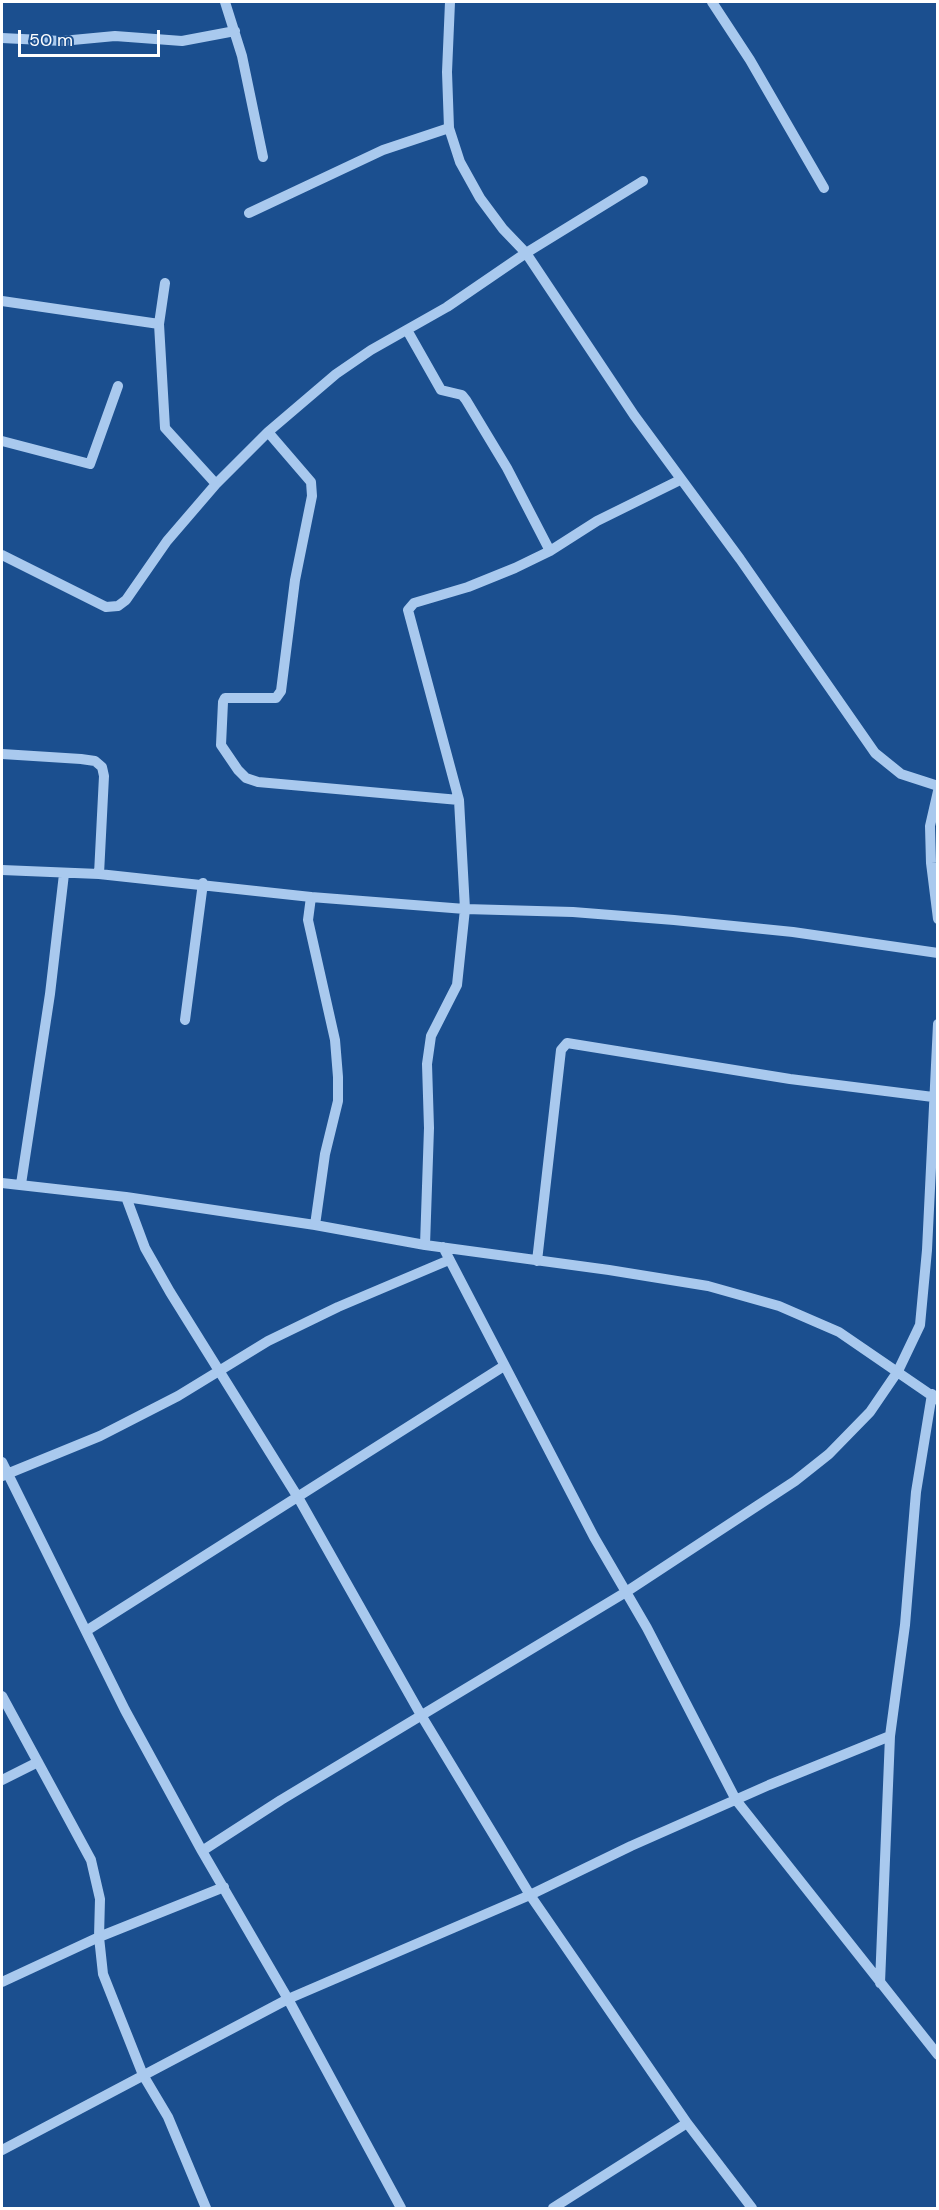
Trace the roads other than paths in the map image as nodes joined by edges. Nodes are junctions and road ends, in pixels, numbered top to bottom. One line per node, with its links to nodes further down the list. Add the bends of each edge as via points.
1 (225, 2): 4 (street)
2 (450, 2): 6 (street)
3 (712, 2): 9 (street)
4 (235, 31): 5 (street, via 182,41 115,36 62,41); 7 (street)
5 (2, 38)
6 (449, 128): 10 (street, via 383,150); 11 (street, via 460,162 480,198)
7 (263, 157)
8 (642, 181): 11 (street)
9 (824, 188)
10 (249, 213)
11 (526, 254): 15 (street); 19 (street)
12 (165, 283): 14 (street)
13 (2, 301): 14 (street)
14 (159, 324): 20 (street, via 165,428)
15 (407, 330): 17 (street, via 336,374); 21 (street, via 441,390 465,400 507,468)
16 (118, 386): 18 (street, via 90,464)
17 (268, 432): 20 (street); 26 (street, via 311,482 312,496 294,580 281,691 276,698 225,699 221,745 238,770 258,782)
18 (2, 441)
19 (680, 480): 21 (street, via 597,521); 24 (street, via 875,753 901,774)
20 (216, 484): 22 (street, via 118,606 106,607)
21 (550, 551): 26 (street, via 468,587 414,603 408,610)
22 (2, 555)
23 (2, 754): 29 (street, via 81,759 95,761 102,767)
24 (938, 786)
25 (938, 792): 33 (street, via 930,826 930,863)
26 (459, 800): 32 (street)
27 (2, 870): 28 (street)
28 (64, 874): 29 (street); 39 (street)
29 (99, 874): 30 (street)
30 (203, 883): 31 (street); 35 (street)
31 (311, 897): 32 (street); 42 (street, via 310,929 338,1077 338,1101 324,1154)
32 (465, 909): 34 (street, via 674,920); 43 (street, via 457,985 431,1036 427,1064)
33 (938, 919)
34 (938, 953)
35 (185, 1020)
36 (938, 1024): 37 (street)
37 (933, 1097): 41 (street); 46 (street, via 567,1042 561,1050)
38 (2, 1183): 39 (street)
39 (21, 1184): 40 (street)
40 (126, 1197): 42 (street); 49 (street, via 145,1248)
41 (933, 1202): 48 (street, via 920,1325)
42 (315, 1225): 43 (street)
43 (425, 1245): 44 (street)
44 (442, 1247): 45 (street); 46 (street)
45 (449, 1260): 47 (street); 49 (street, via 278,1336)
46 (537, 1261): 48 (street, via 708,1286 779,1306 839,1332)
47 (504, 1366): 53 (street); 54 (street)
48 (898, 1371): 50 (street); 54 (street, via 870,1412 829,1454 795,1481)
49 (220, 1372): 52 (street, via 100,1436); 53 (street)
50 (935, 1397): 58 (street, via 916,1491 905,1625)
51 (2, 1462): 52 (street)
52 (4, 1475): 55 (street)
53 (298, 1499): 55 (street); 57 (street)
54 (626, 1592): 57 (street); 61 (street)
55 (86, 1631): 62 (street)
56 (2, 1696): 59 (street)
57 (421, 1715): 62 (street); 64 (street)
58 (890, 1736): 61 (street); 67 (street)
59 (38, 1762): 60 (street); 65 (street, via 91,1860 100,1899)
60 (2, 1780)
61 (736, 1800): 64 (street); 67 (street)
62 (202, 1851): 63 (street)
63 (224, 1887): 65 (street); 68 (street)
64 (530, 1894): 68 (street); 71 (street)
65 (99, 1937): 66 (street); 70 (street, via 103,1974)
66 (2, 1982)
67 (880, 1983): 69 (street)
68 (288, 1998): 70 (street); 74 (street)
69 (938, 2055)
70 (143, 2076): 72 (street); 73 (street, via 168,2117)
71 (687, 2123): 75 (street); 76 (street)
72 (2, 2150)
73 (206, 2208)
74 (401, 2208)
75 (553, 2208)
76 (752, 2208)

